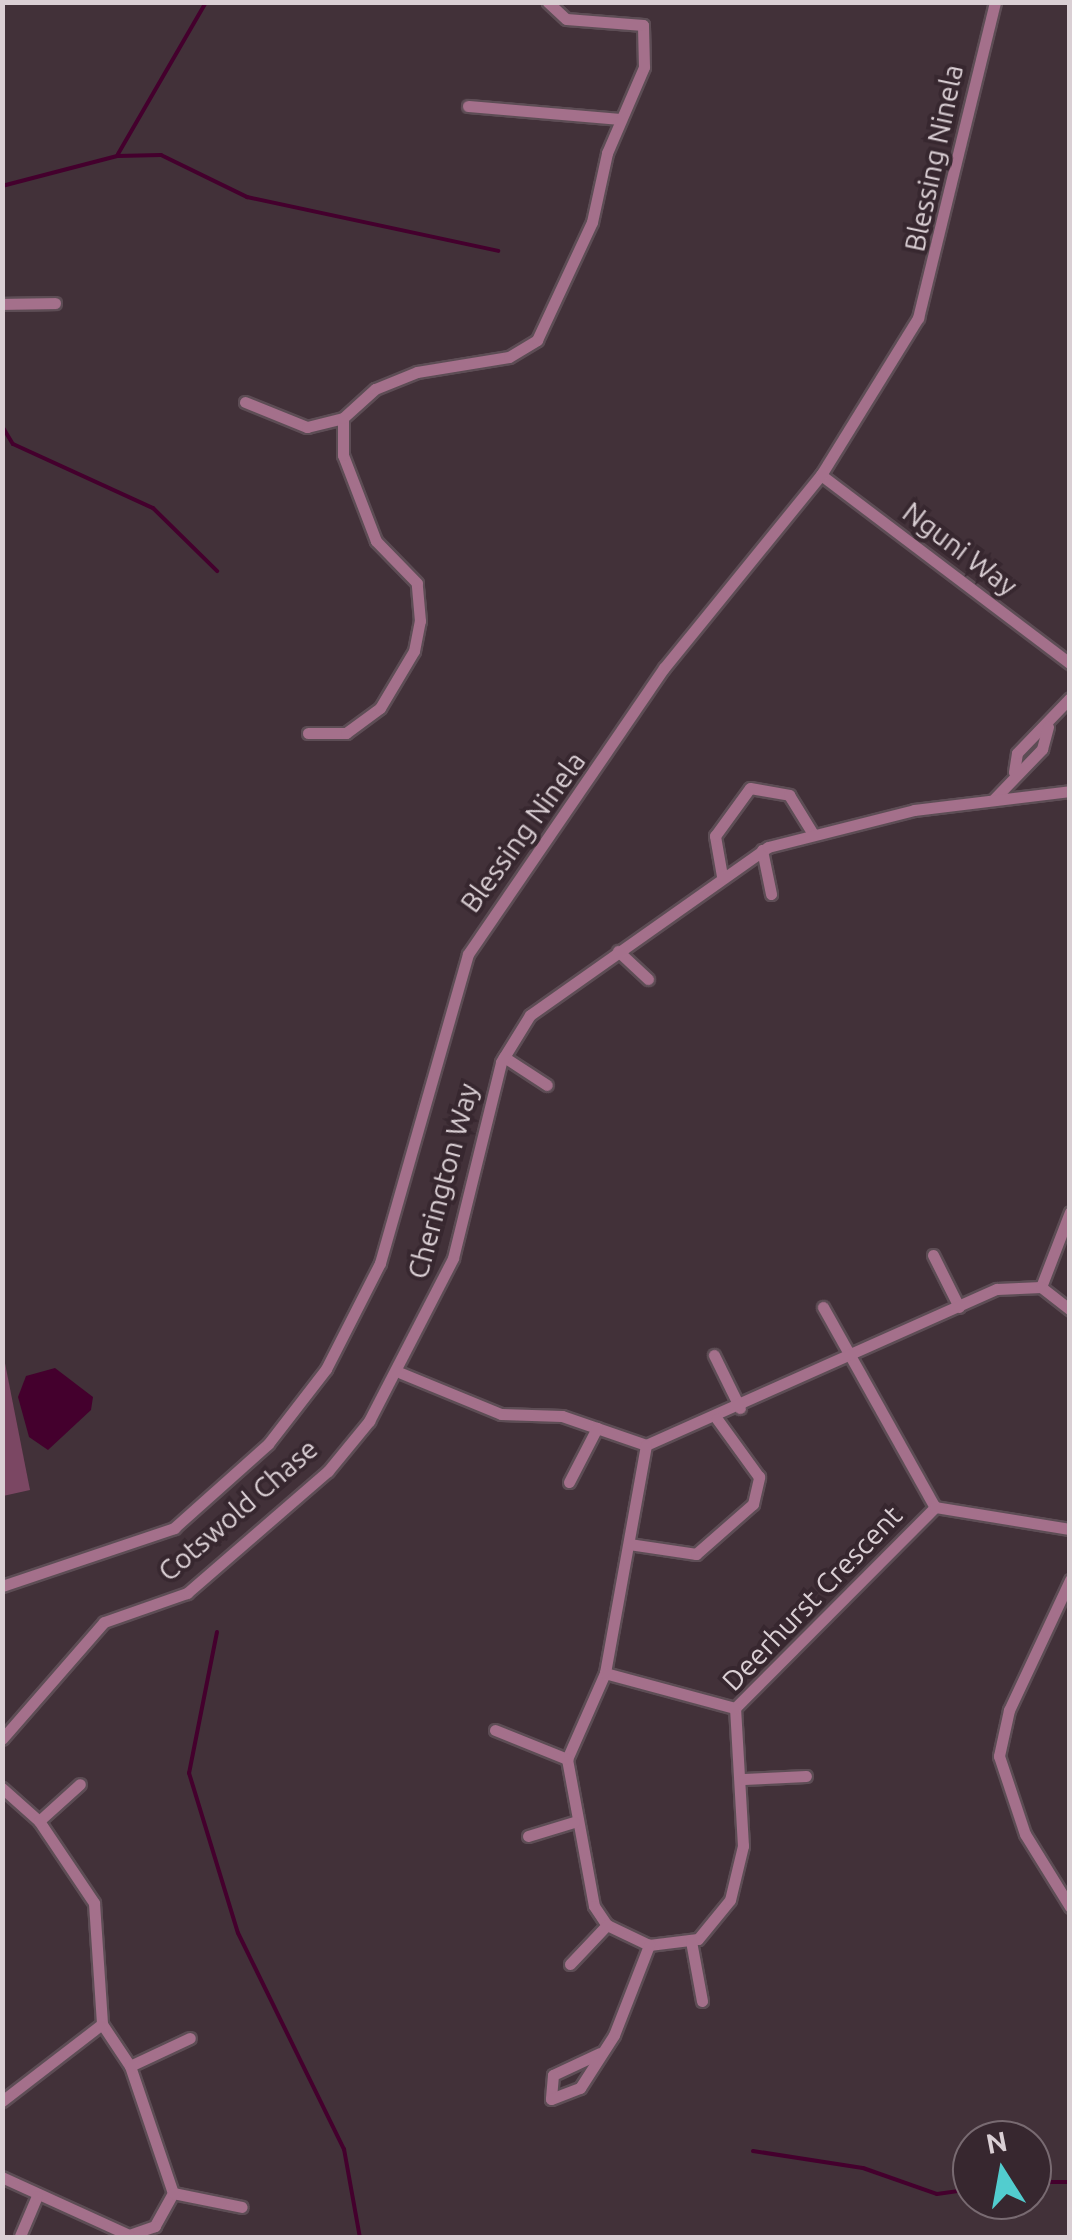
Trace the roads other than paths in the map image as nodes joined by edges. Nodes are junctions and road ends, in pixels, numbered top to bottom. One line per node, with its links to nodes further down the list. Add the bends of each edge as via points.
1 (548, 2): 4 (street, via 566,19 636,21 648,35)
2 (994, 2): 9 (street, Blessing Ninela, via 924,301)
3 (468, 106): 4 (street)
4 (620, 118): 8 (street, via 592,222 537,340 508,356 417,372 375,389)
5 (55, 303): 6 (street)
6 (2, 304)
7 (246, 402): 8 (street, via 307,427)
8 (343, 418): 12 (street, via 343,455 376,541 417,583 420,622 414,650 380,708 346,733)
9 (821, 475): 10 (street, Nguni Way); 42 (street, Blessing Ninela, via 664,668 468,954 380,1263 296,1412 174,1528 127,1551)
10 (1070, 663)
11 (1070, 698): 14 (street, via 1048,727 1042,749)
12 (308, 733)
13 (1070, 791): 14 (street, Cherington Way)
14 (994, 800): 15 (street, Cherington Way)
15 (813, 834): 16 (street, Cherington Way); 17 (street, via 789,794 750,788 715,836)
16 (762, 850): 17 (street, Cherington Way); 18 (street)
17 (722, 876): 19 (street, Cherington Way)
18 (771, 894)
19 (618, 951): 20 (street); 21 (street, Cherington Way, via 530,1015)
20 (648, 979)
21 (504, 1057): 22 (street, Cherington Way); 32 (street, Cherington Way, via 453,1258)
22 (547, 1084)
23 (1070, 1212): 24 (street)
24 (1066, 1230): 26 (street)
25 (932, 1255): 28 (street)
26 (1040, 1287): 28 (street, via 1014,1285); 29 (street)
27 (823, 1307): 31 (street, Deerhurst Crescent)
28 (959, 1307): 31 (street)
29 (1070, 1310)
30 (714, 1354): 33 (street)
31 (849, 1359): 33 (street); 38 (street, Deerhurst Crescent)
32 (401, 1373): 35 (street, via 501,1414); 46 (street, Cotswold Chase, via 328,1470 186,1593 104,1622)
33 (740, 1408): 34 (street)
34 (717, 1418): 36 (street); 40 (street, via 759,1477 753,1504 696,1554)
35 (597, 1428): 36 (street); 37 (street)
36 (646, 1445): 40 (street)
37 (569, 1482)
38 (935, 1507): 39 (street); 44 (street, Deerhurst Crescent)
39 (1070, 1528)
40 (629, 1544): 43 (street)
41 (1070, 1580): 55 (street, via 1009,1710 999,1756 1025,1834)
42 (2, 1586)
43 (606, 1673): 44 (street); 47 (street)
44 (735, 1708): 49 (street, Deerhurst Crescent)
45 (495, 1730): 47 (street)
46 (2, 1739)
47 (566, 1759): 53 (street)
48 (806, 1776): 49 (street)
49 (744, 1779): 57 (street, Deerhurst Crescent, via 730,1900 716,1924)
50 (80, 1784): 52 (street)
51 (2, 1788): 52 (street)
52 (38, 1821): 61 (street, via 94,1903)
53 (574, 1822): 54 (street); 56 (street, via 584,1876)
54 (528, 1836)
55 (1070, 1906)
56 (607, 1926): 58 (street); 59 (street)
57 (691, 1941): 58 (street); 60 (street)
58 (649, 1945): 63 (street, via 623,2019)
59 (570, 1964)
60 (702, 2000)
61 (102, 2024): 64 (street); 65 (street)
62 (190, 2038): 64 (street)
63 (600, 2053): 63 (street, via 568,2100 551,2099 553,2075)
64 (130, 2066): 67 (street)
65 (2, 2101)
66 (2, 2177): 68 (street)
67 (172, 2193): 69 (street); 70 (street, via 155,2226)
68 (36, 2196): 70 (street, via 118,2233); 71 (street)
69 (242, 2207)
70 (139, 2235)
71 (20, 2236)

